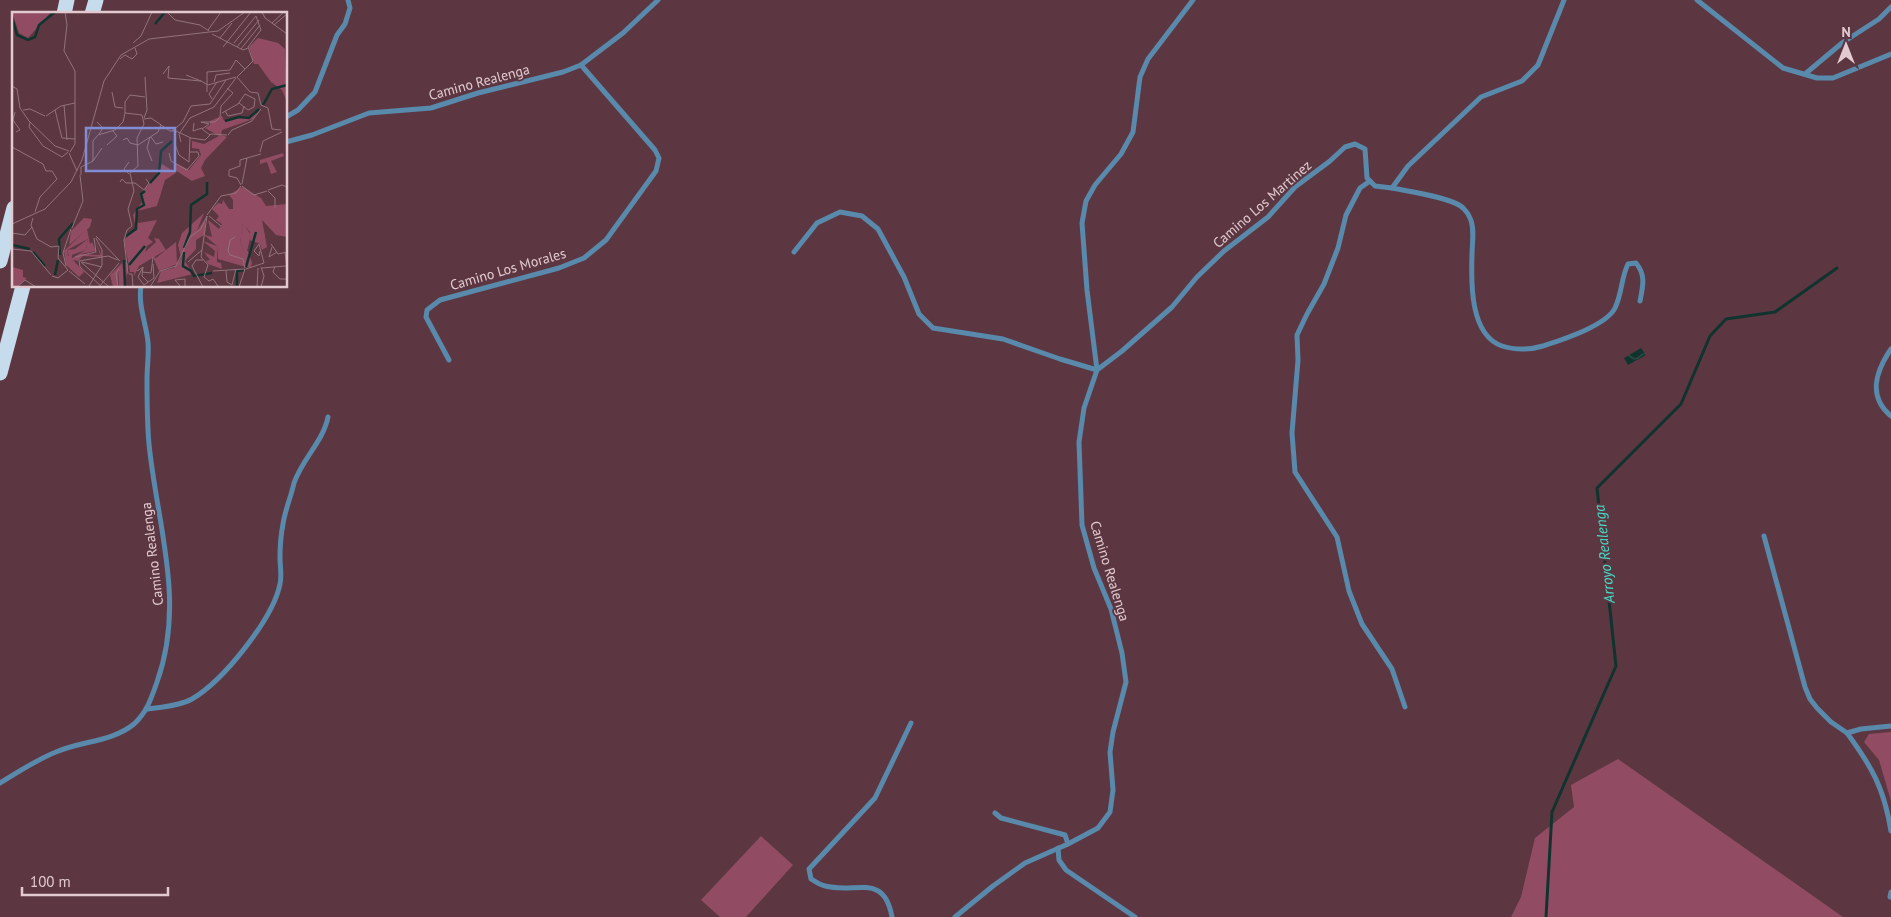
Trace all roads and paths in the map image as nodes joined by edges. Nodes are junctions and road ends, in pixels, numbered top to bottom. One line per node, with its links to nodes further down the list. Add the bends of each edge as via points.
1 (348, 0): 10 (street, via 350,8 345,24 337,34 315,92)
2 (658, 0): 8 (street, Camino Realenga, via 623,33)
3 (1193, 0): 22 (street, Camino Realenga, via 1148,59 1140,77 1133,132 1086,201 1082,223)
4 (1564, 0): 13 (street, via 1538,65 1522,81 1482,97 1408,166)
5 (1697, 0): 9 (street, via 1784,68)
6 (1891, 7): 9 (street)
7 (1891, 54): 9 (street, via 1833,78)
8 (581, 65): 11 (street, Camino Realenga, via 431,108 369,113); 21 (street, Camino Los Morales, via 655,150 659,158 656,171 606,240 584,258 559,268 440,300 427,310 426,318)
9 (1805, 74)
10 (288, 117)
11 (288, 141)
12 (1370, 181): 13 (street, via 1375,186); 22 (street, Camino Los Martinez, via 1366,178 1365,149 1355,144 1345,147 1294,186 1268,217 1196,276 1172,307); 27 (street, via 1360,188 1346,216 1324,284 1297,335 1292,433 1296,472 1337,537 1349,591 1362,624 1392,669)
13 (1392, 188): 19 (street, via 1448,200 1462,206 1470,218 1474,305 1482,330 1493,343 1512,349 1537,348 1596,325 1615,309 1628,264 1636,263 1643,271)
14 (12, 216): 16 (highway)
15 (794, 252): 22 (street, via 817,223 840,212 862,216 878,229 904,277 919,314 933,328 1002,339)
16 (0, 261)
17 (21, 288): 23 (highway)
18 (142, 288): 28 (street, Camino Realenga, via 141,310 148,343 146,413 167,560 170,607 169,633)
19 (1640, 301)
20 (1891, 349): 24 (street, via 1877,374 1876,387 1880,401)
21 (449, 360)
22 (1097, 370): 35 (street, Camino Realenga, via 1084,408 1079,442 1082,525 1094,568 1111,610 1126,682 1110,752 1113,790 1110,812 1098,828)
23 (0, 373)
24 (1891, 416)
25 (328, 417): 28 (street, via 326,429 296,478 283,523 280,583 273,607 219,678 191,699)
26 (1764, 536): 31 (street, via 1810,699 1831,722)
27 (1405, 707)
28 (148, 709): 32 (street, Camino Realenga, via 122,732 57,751)
29 (911, 723): 37 (street, via 875,798 809,869 811,879 825,886 869,888 882,892 889,902)
30 (1891, 726): 31 (street)
31 (1847, 733): 34 (street, via 1879,784)
32 (0, 783)
33 (995, 813): 35 (street, via 1001,818 1065,834)
34 (1891, 831)
35 (1068, 844): 36 (street, Camino Realenga)
36 (1058, 848): 38 (street, Camino Realenga, via 1025,863); 39 (street, via 1059,860 1066,870)
37 (892, 917)
38 (955, 917)
39 (1135, 917)

